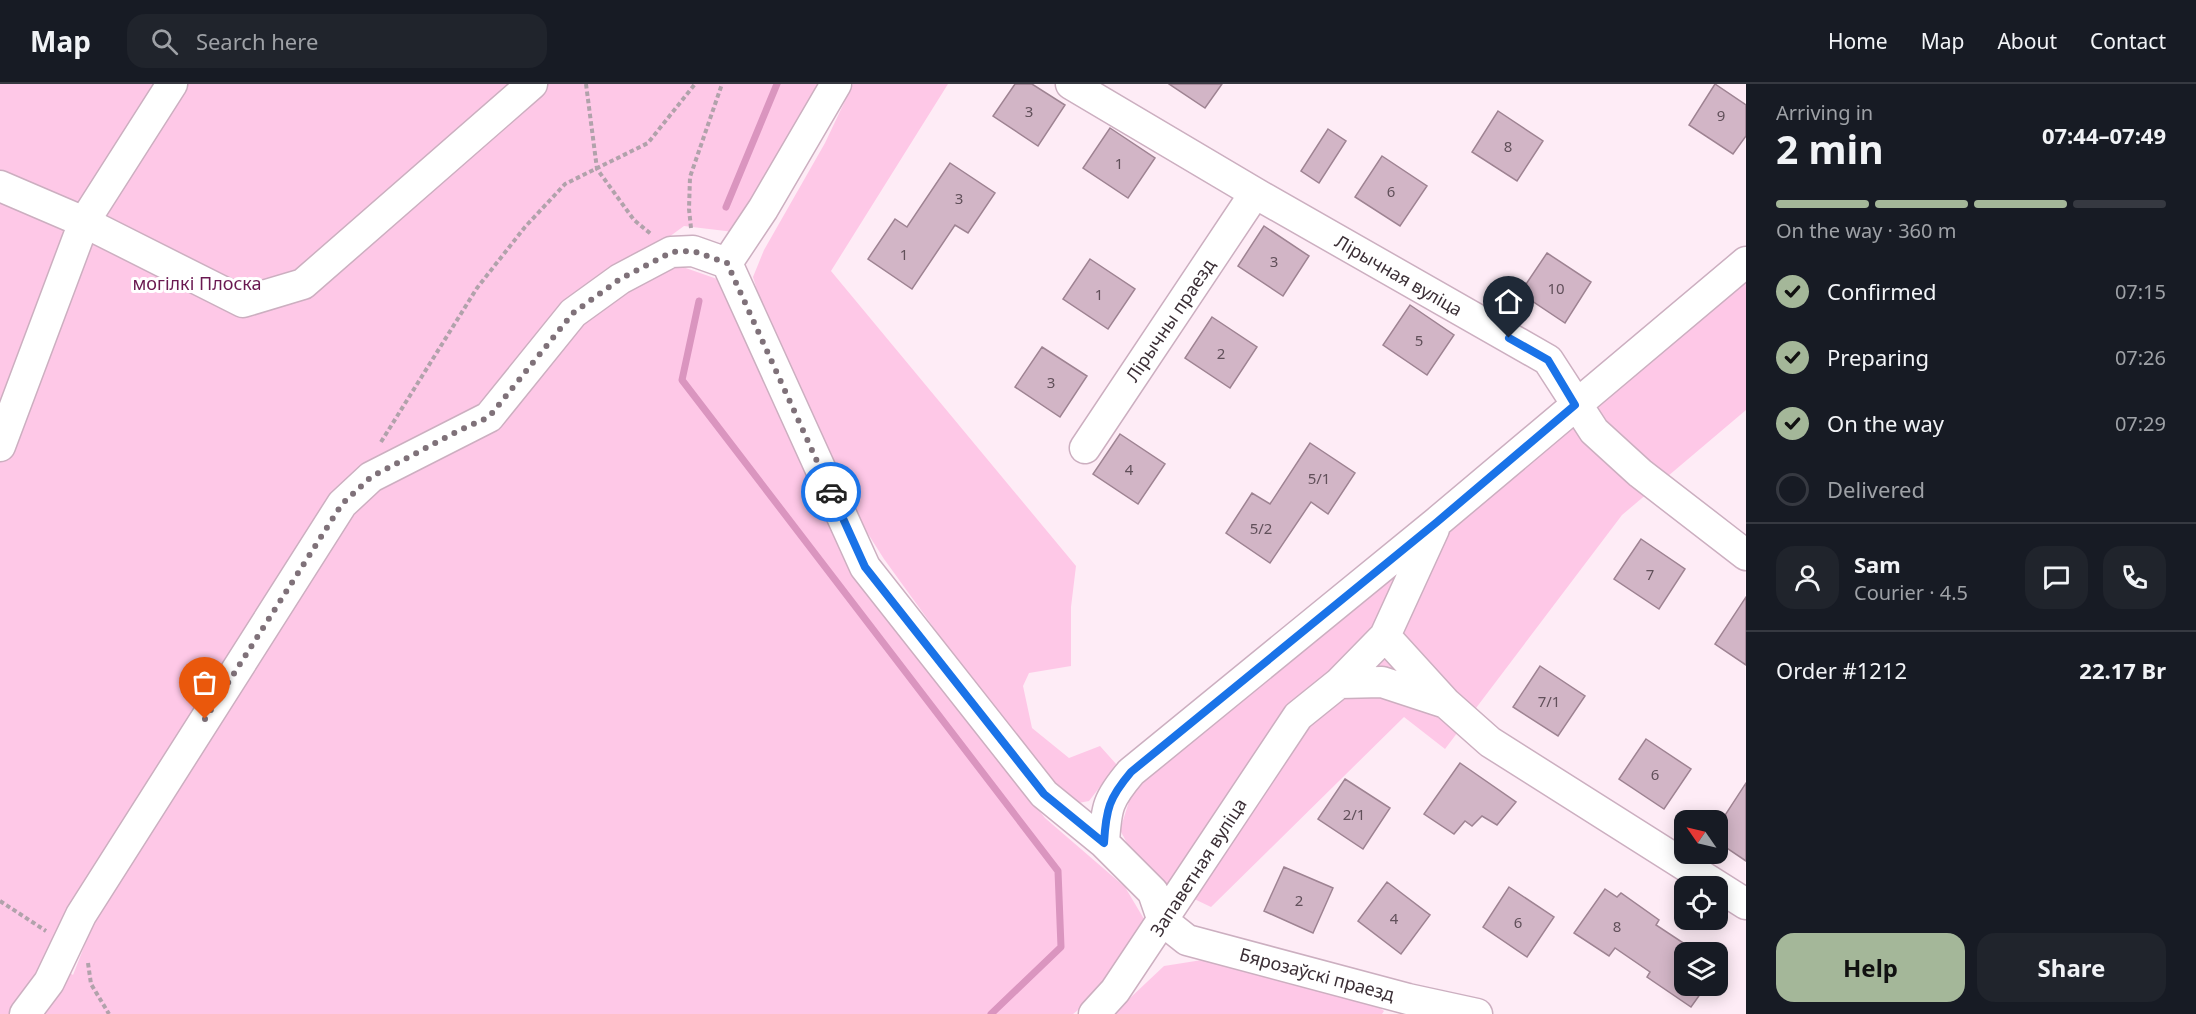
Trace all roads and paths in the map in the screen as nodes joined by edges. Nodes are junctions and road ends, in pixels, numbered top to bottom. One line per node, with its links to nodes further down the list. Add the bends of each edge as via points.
1 (172, 84): 11 (street)
2 (532, 84): 11 (street, via 303,284 243,302)
3 (586, 84): 8 (path)
4 (695, 84): 8 (path, via 648,142)
5 (722, 84): 12 (path, via 690,177)
6 (836, 84): 14 (street)
7 (1071, 84): 10 (street, Лірычная вуліца)
8 (597, 169): 12 (path, via 634,220); 16 (path, via 565,184 525,226 477,288)
9 (0, 186): 11 (street)
10 (1255, 193): 15 (street, Лірычная вуліца, via 1548,360); 18 (street, Лірычны праезд)
11 (84, 222): 17 (street)
12 (682, 251): 14 (street); 28 (street, via 620,279 573,313 489,417 371,477 342,504 81,915)
13 (1746, 262): 15 (street)
14 (727, 263): 24 (street, via 865,567 1044,794)
15 (1575, 405): 19 (street); 20 (street, Лірычная вуліца, via 1594,431 1640,472)
16 (379, 445)
17 (0, 446)
18 (1085, 448)
19 (1437, 522): 21 (street, Запаветная вуліца); 24 (street, via 1131,772 1115,791 1106,813)
20 (1746, 555)
21 (1385, 636): 22 (street, Запаветная вуліца); 23 (street)
22 (1339, 683): 23 (street, via 1382,682); 27 (street, Запаветная вуліца, via 1298,716)
23 (1446, 703): 26 (street, via 1490,742)
24 (1104, 843): 27 (street, via 1153,892)
25 (0, 901): 28 (path)
26 (1746, 904)
27 (1163, 921): 29 (street, Бярозаўскі праезд, via 1187,940); 32 (street, Запаветная вуліца, via 1115,991)
28 (77, 954): 30 (street); 31 (path)
29 (1403, 1006): 33 (street, Бярозаўскі праезд)
30 (25, 1014)
31 (110, 1014)
32 (1094, 1014)
33 (1477, 1014)

